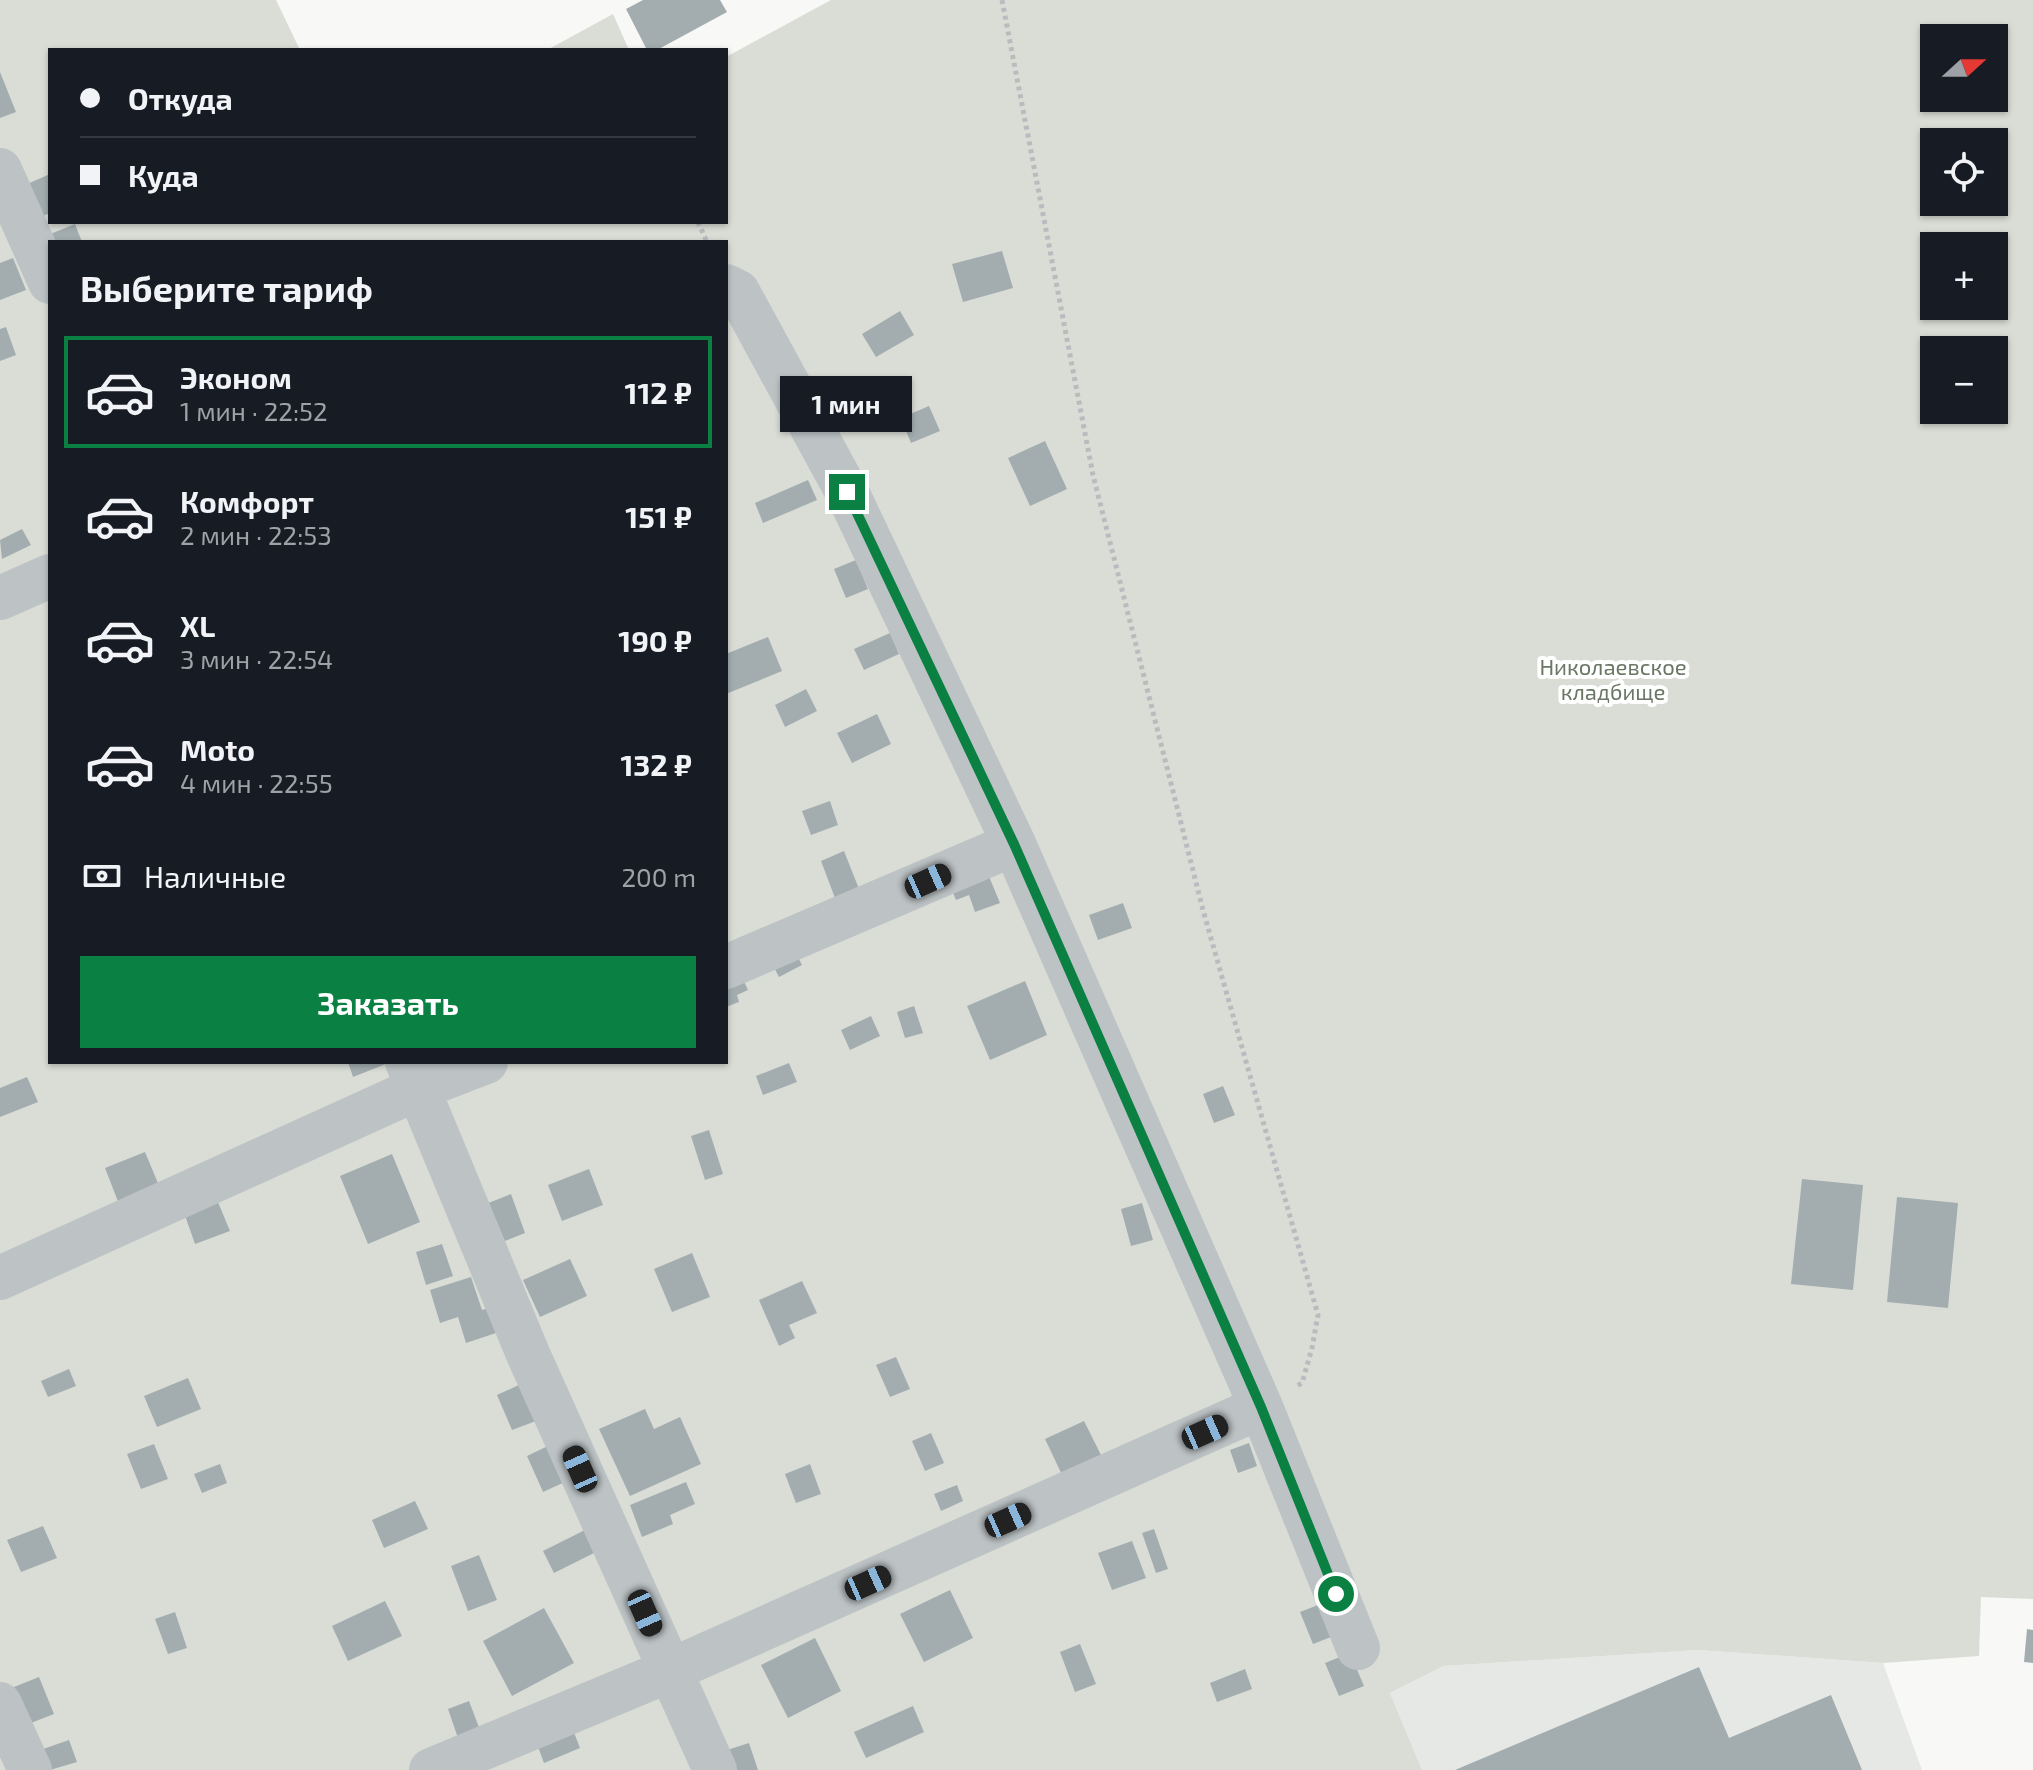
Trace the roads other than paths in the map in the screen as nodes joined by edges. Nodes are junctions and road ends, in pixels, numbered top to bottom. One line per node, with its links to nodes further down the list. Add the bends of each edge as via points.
1 (0, 170): 2 (lane)
2 (48, 278)
3 (728, 287): 6 (lane, via 738,292 847,492)
4 (48, 577): 5 (lane)
5 (0, 598)
6 (1014, 844): 7 (lane); 11 (lane)
7 (728, 966)
8 (475, 1064): 9 (lane)
9 (413, 1075): 10 (lane); 13 (lane, via 528,1354)
10 (0, 1278)
11 (1261, 1407): 12 (lane); 13 (lane)
12 (1358, 1648)
13 (671, 1670): 16 (lane); 17 (lane)
14 (0, 1704): 15 (lane)
15 (30, 1770)
16 (431, 1770)
17 (715, 1770)

